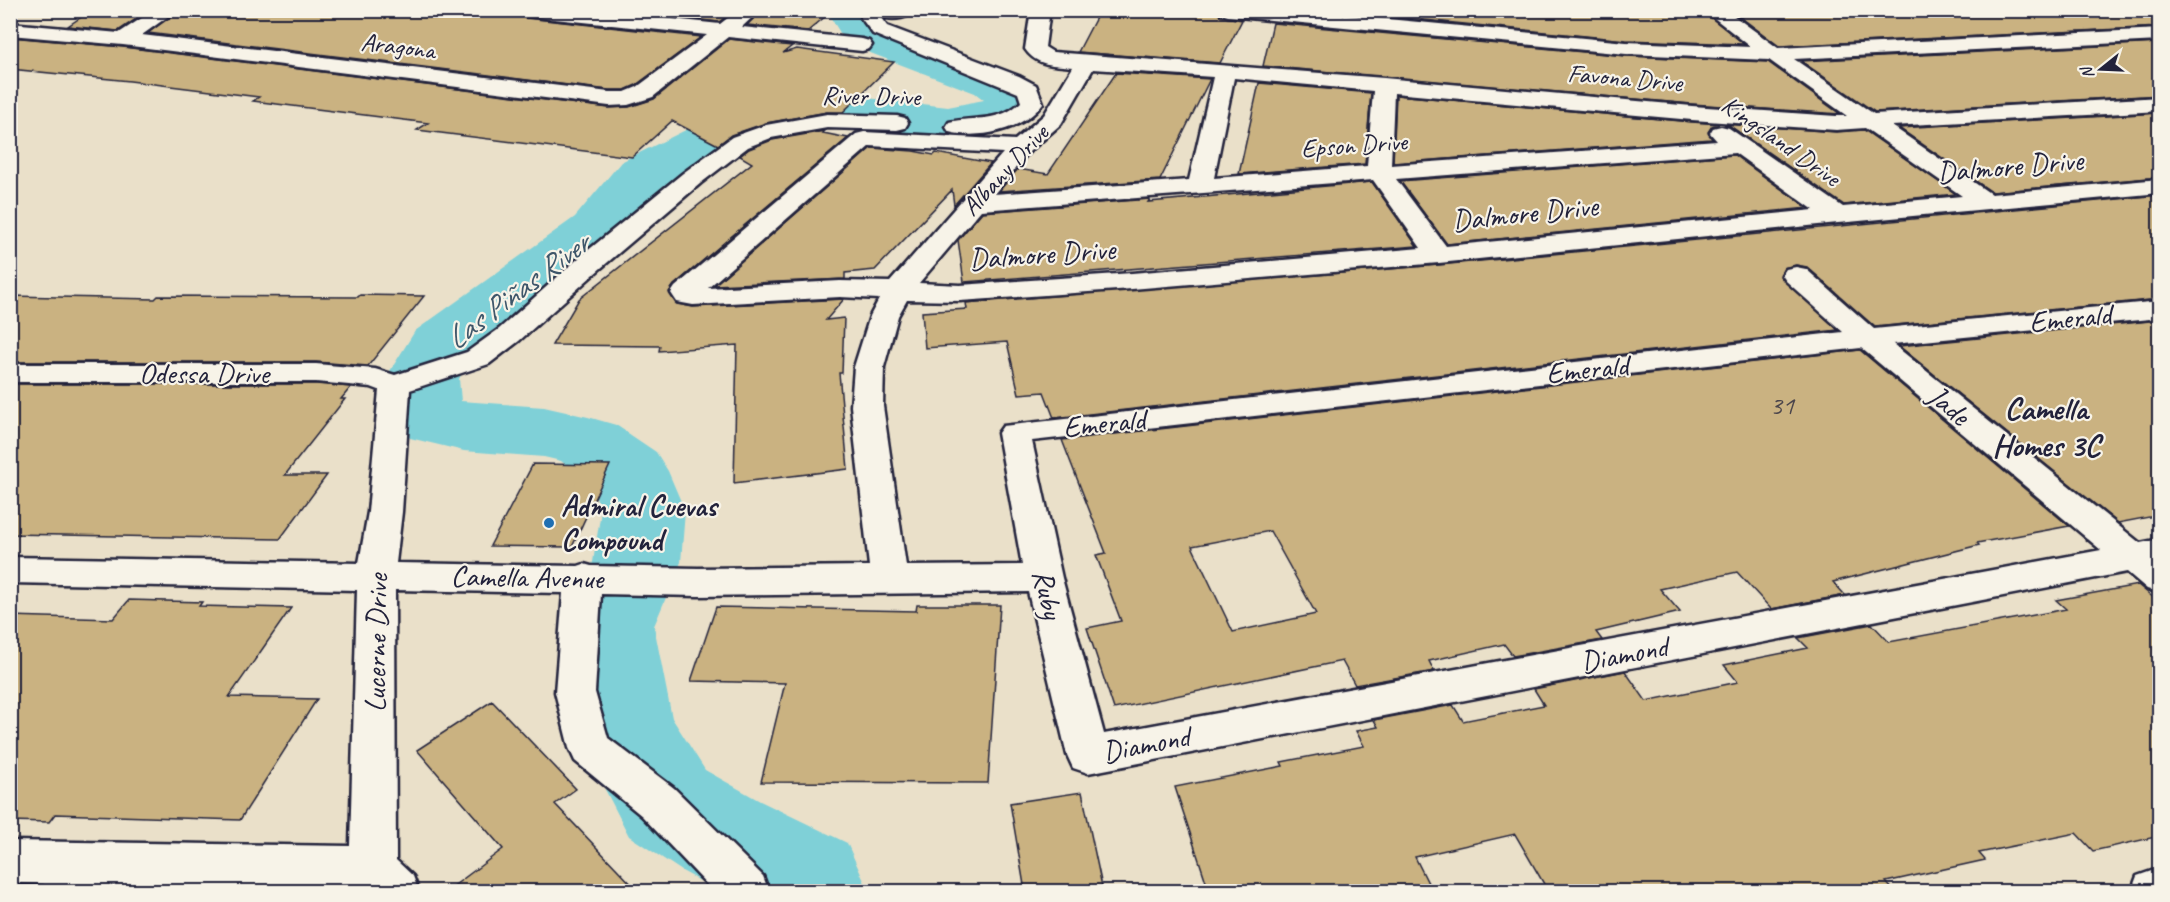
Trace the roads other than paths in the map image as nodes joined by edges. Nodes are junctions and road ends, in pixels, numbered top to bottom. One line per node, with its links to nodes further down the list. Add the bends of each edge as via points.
1 (168, 10): 11 (street)
2 (526, 10): 9 (street)
3 (751, 10): 9 (street, Aragona)
4 (1041, 10): 14 (street, Favona Drive, via 1035,49 1047,58)
5 (1228, 10): 13 (street, via 1626,48)
6 (1713, 10): 13 (street)
7 (890, 12): 34 (street, River Drive, via 871,18 880,30 1011,81 1028,90 1032,103 1007,121 978,127 827,121 766,132 741,142 692,178 478,358)
8 (10, 29): 11 (street, Aragona)
9 (723, 31): 11 (street, Aragona, via 645,92 609,99); 12 (street)
10 (2160, 35): 13 (street)
11 (123, 39)
12 (862, 45)
13 (1773, 54): 19 (street)
14 (1086, 62): 15 (street, Favona Drive); 21 (street, Albany Drive, via 1053,119)
15 (1225, 70): 16 (street, Favona Drive); 23 (street)
16 (1384, 84): 18 (street, Favona Drive); 22 (street)
17 (2160, 104): 19 (street, Favona Drive)
18 (1692, 113): 19 (street, Favona Drive); 20 (street, Kingsland Drive)
19 (1870, 122): 25 (street)
20 (1739, 146): 22 (street, Epson Drive); 27 (street, Kingsland Drive)
21 (1021, 147): 26 (street, Albany Drive); 30 (street, Dalmore Drive, via 864,139 685,293 693,297 840,289)
22 (1379, 172): 23 (street, Epson Drive); 28 (street)
23 (1200, 186): 26 (street, Epson Drive)
24 (2160, 186): 25 (street, Dalmore Drive)
25 (1987, 202): 27 (street, Dalmore Drive)
26 (973, 203): 30 (street, Albany Drive)
27 (1838, 215): 28 (street, Dalmore Drive)
28 (1439, 255): 30 (street, Dalmore Drive, via 1132,281)
29 (1796, 275): 32 (street, Jade)
30 (897, 292): 41 (street, Albany Drive, via 884,316 869,366 867,406)
31 (2160, 309): 32 (street, Emerald)
32 (1867, 338): 35 (street, Emerald); 36 (street, Jade)
33 (10, 373): 34 (street, Odessa Drive, via 316,373)
34 (406, 382): 38 (street, Lucerne Drive)
35 (1014, 433): 39 (street, Ruby)
36 (2150, 563): 42 (street, Diamond)
37 (10, 570): 38 (street, Camella Avenue)
38 (376, 574): 40 (street, Camella Avenue); 45 (street, Lucerne Drive)
39 (1043, 578): 41 (street, Camella Avenue); 42 (street, Ruby)
40 (594, 579): 41 (street, Camella Avenue); 47 (street, via 578,628 575,692 590,748 658,802)
41 (888, 579)
42 (1088, 755)
43 (10, 862): 44 (street)
44 (73, 877): 45 (street)
45 (384, 880)
46 (2160, 890): 48 (street)
47 (746, 891)
48 (2154, 891)

